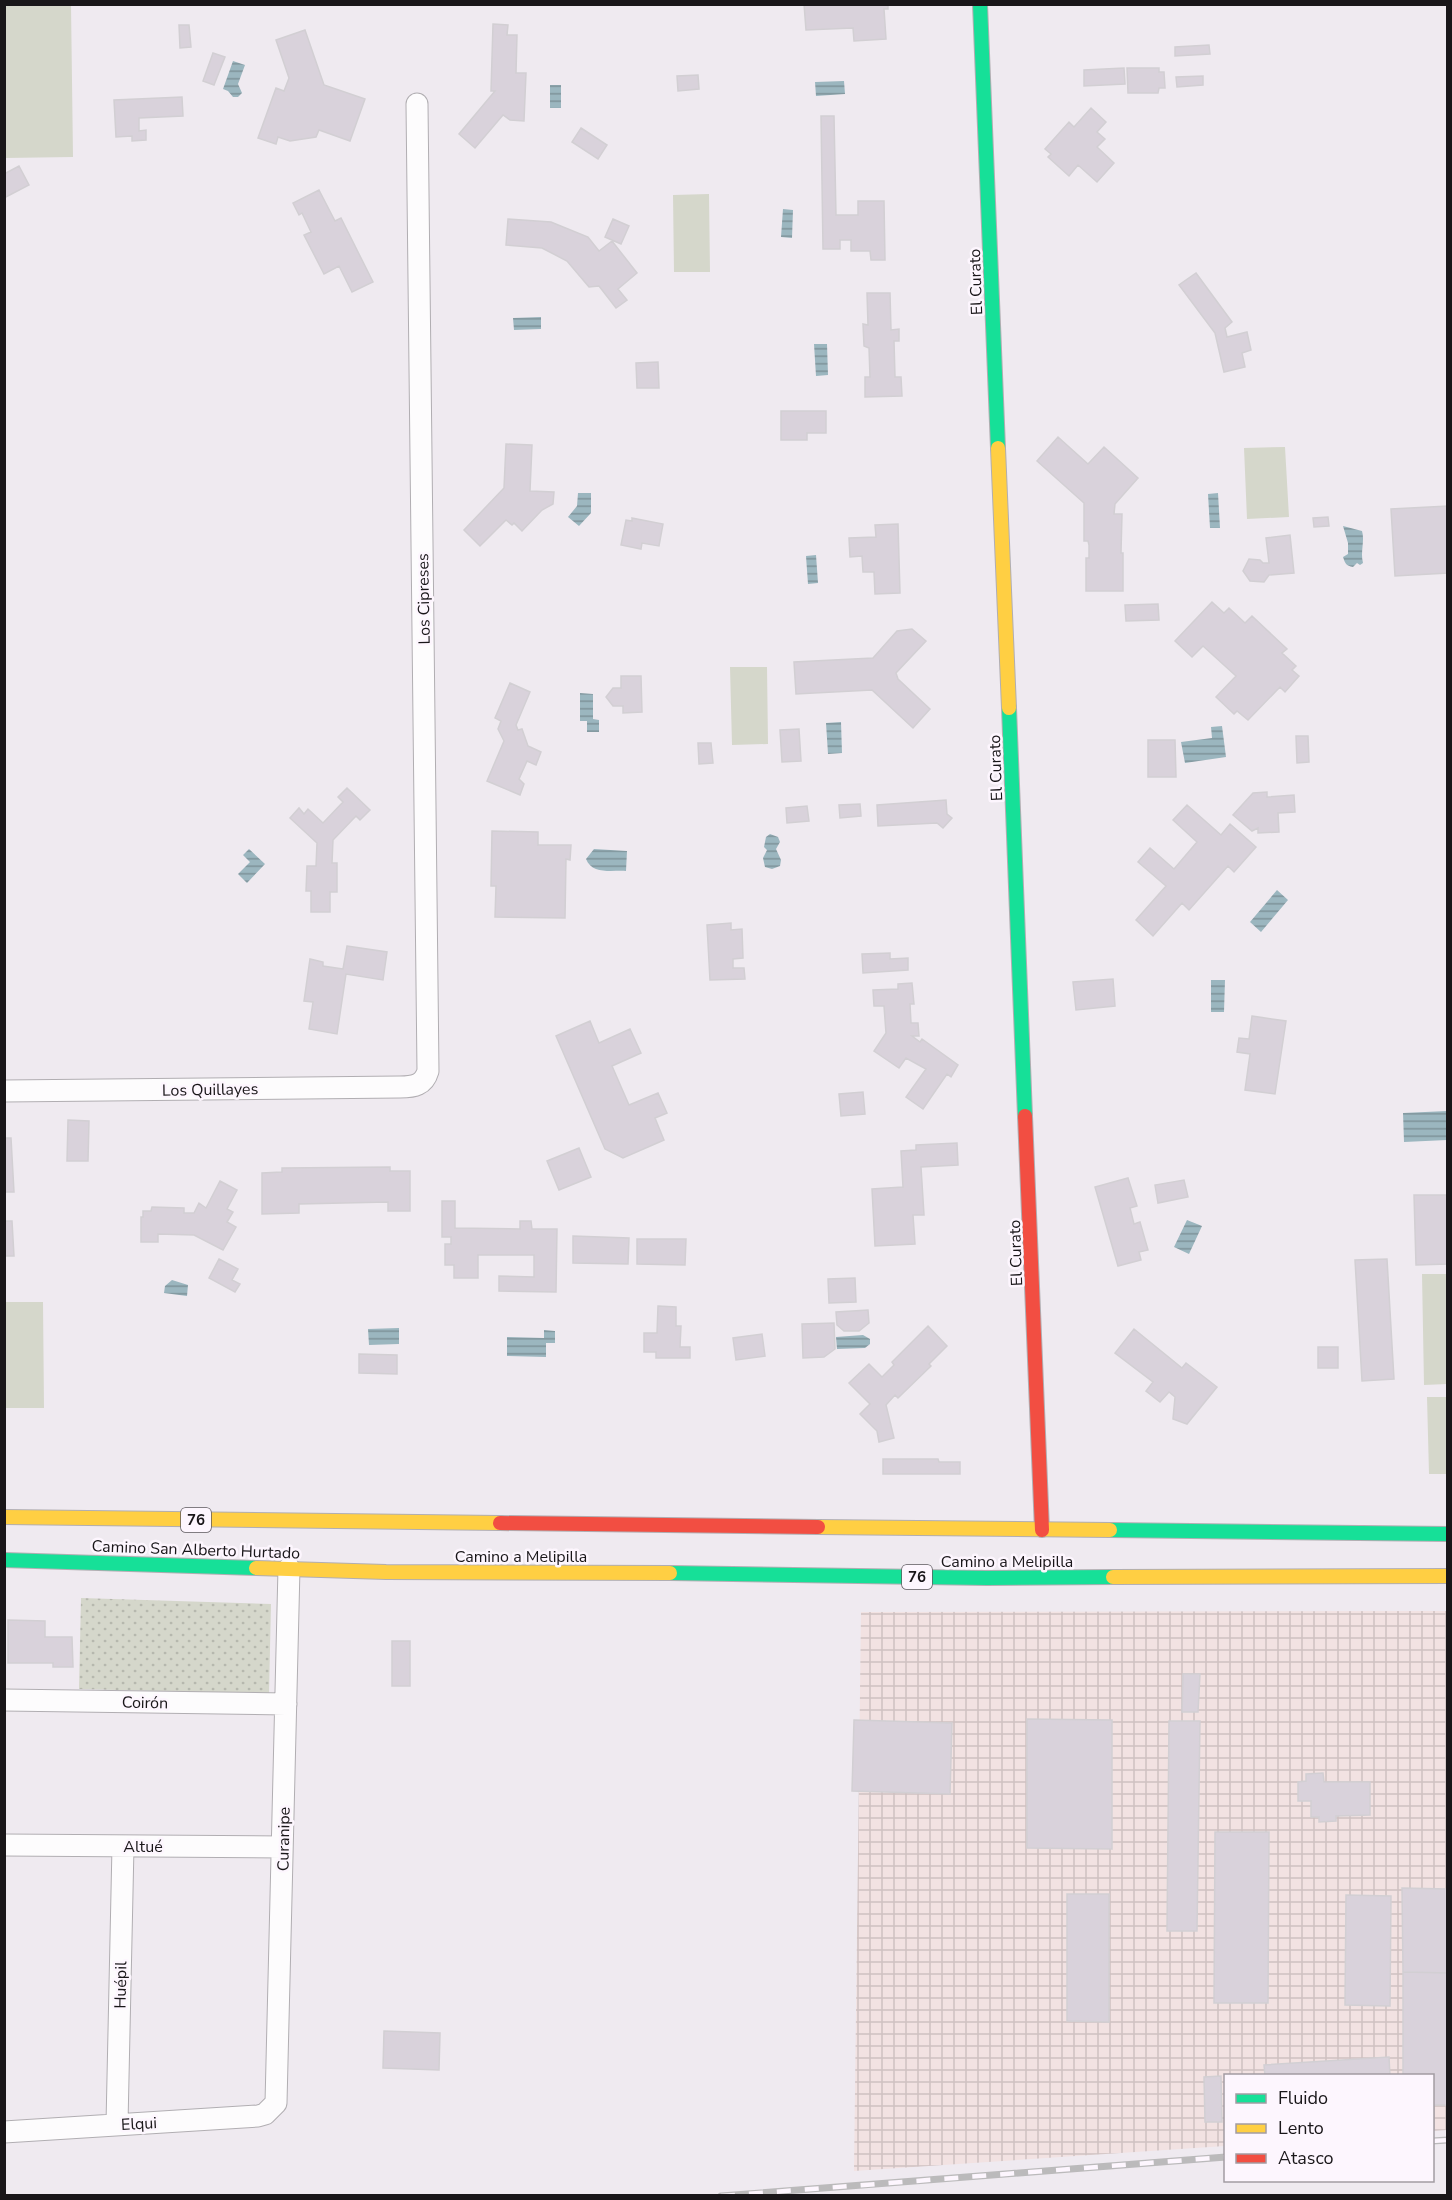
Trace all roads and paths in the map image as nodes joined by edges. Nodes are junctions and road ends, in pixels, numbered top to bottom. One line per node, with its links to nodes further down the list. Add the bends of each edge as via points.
1 (980, 4): 7 (main road, El Curato)
2 (417, 104): 3 (street, Los Cipreses, via 428,1071 422,1082)
3 (414, 1086): 4 (street, Los Quillayes)
4 (4, 1091)
5 (4, 1517): 6 (main road, Camino San Alberto Hurtado / 76)
6 (388, 1523): 7 (main road, Camino a Melipilla / 76)
7 (1042, 1530): 8 (main road, Camino a Melipilla / 76)
8 (1448, 1534)
9 (4, 1560): 10 (main road, Camino San Alberto Hurtado / 76)
10 (289, 1568): 11 (main road, Camino San Alberto Hurtado / 76); 14 (street, Curanipe)
11 (386, 1572): 12 (main road, Camino a Melipilla / 76, via 987,1578)
12 (1448, 1576)
13 (4, 1700): 14 (street, Coirón)
14 (286, 1704): 17 (street, Curanipe)
15 (4, 1845): 16 (street, Altué)
16 (123, 1846): 17 (street, Altué); 19 (street, Huépil)
17 (282, 1847): 18 (street, Curanipe, via 277,2096)
18 (272, 2109): 19 (street, Elqui, via 258,2116)
19 (117, 2124): 20 (street, Elqui)
20 (4, 2132)

